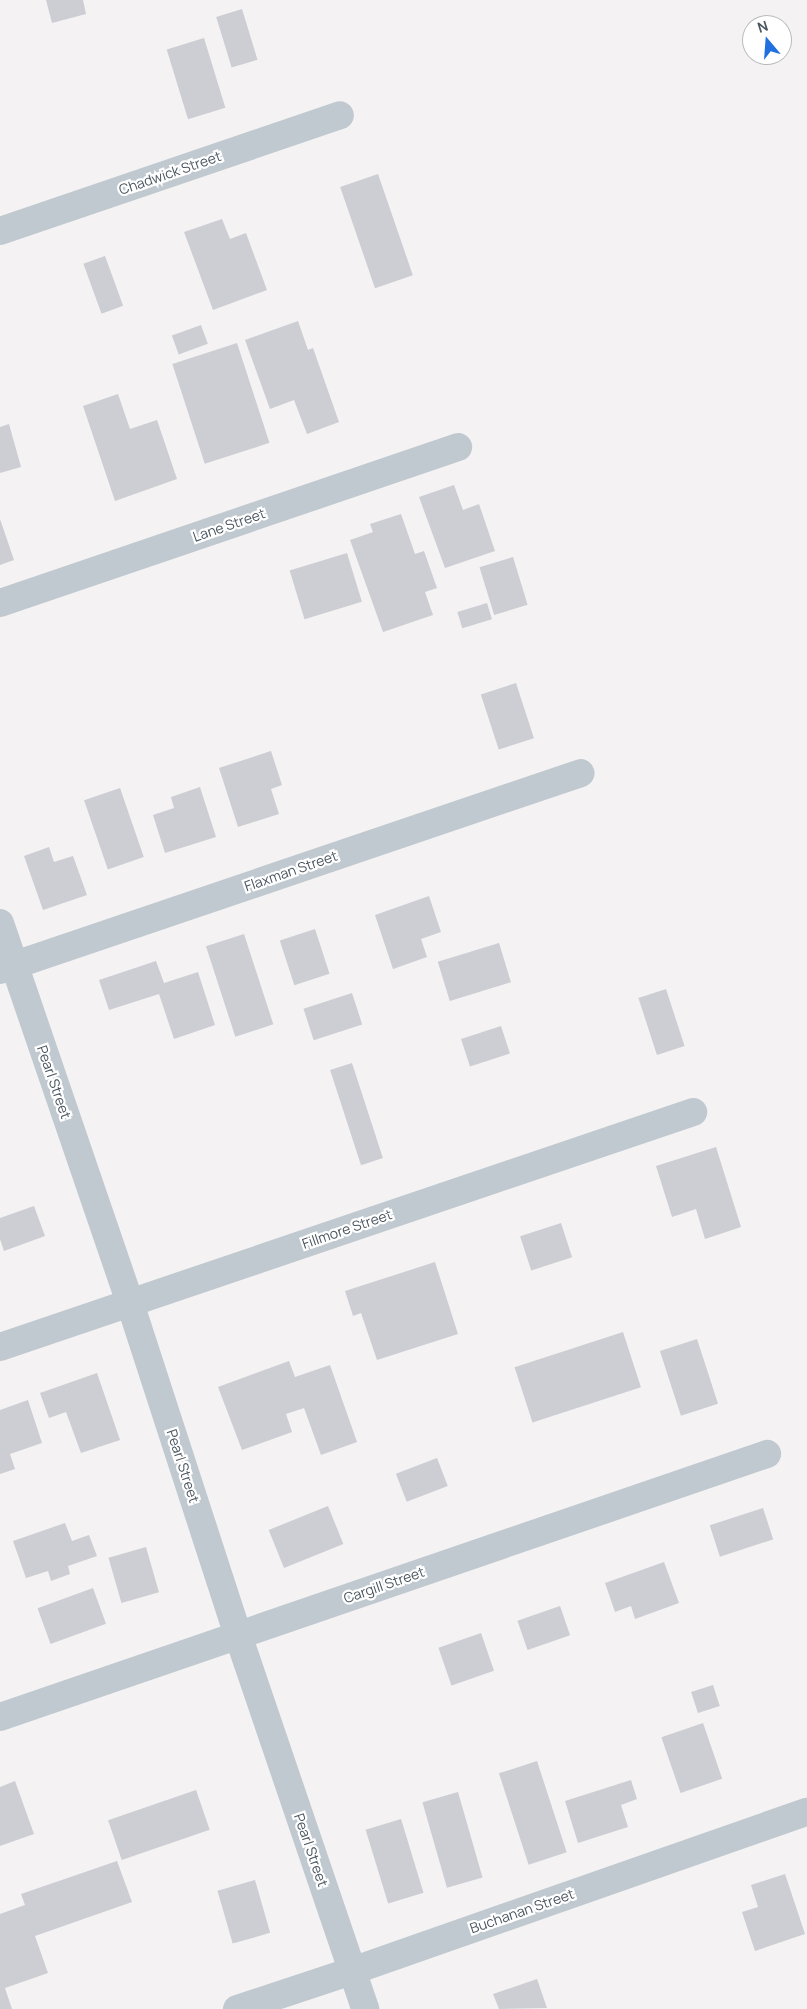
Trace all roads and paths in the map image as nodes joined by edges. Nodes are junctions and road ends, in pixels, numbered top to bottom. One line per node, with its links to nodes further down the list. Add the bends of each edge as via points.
1 (340, 115): 2 (street, Chadwick Street)
2 (0, 231)
3 (458, 447): 4 (street, Lane Street)
4 (0, 603)
5 (581, 772): 7 (street, Flaxman Street)
6 (0, 923): 7 (street, Pearl Street)
7 (7, 968): 9 (street, Pearl Street)
8 (693, 1112): 9 (street, Fillmore Street)
9 (130, 1303): 10 (street, Fillmore Street); 12 (street, Pearl Street)
10 (0, 1347)
11 (767, 1454): 12 (street, Cargill Street)
12 (238, 1635): 13 (street, Cargill Street); 15 (street, Pearl Street)
13 (0, 1717)
14 (807, 1812): 15 (street, Buchanan Street)
15 (352, 1971): 16 (street, Buchanan Street); 17 (street, Pearl Street)
16 (237, 2009)
17 (365, 2009)

